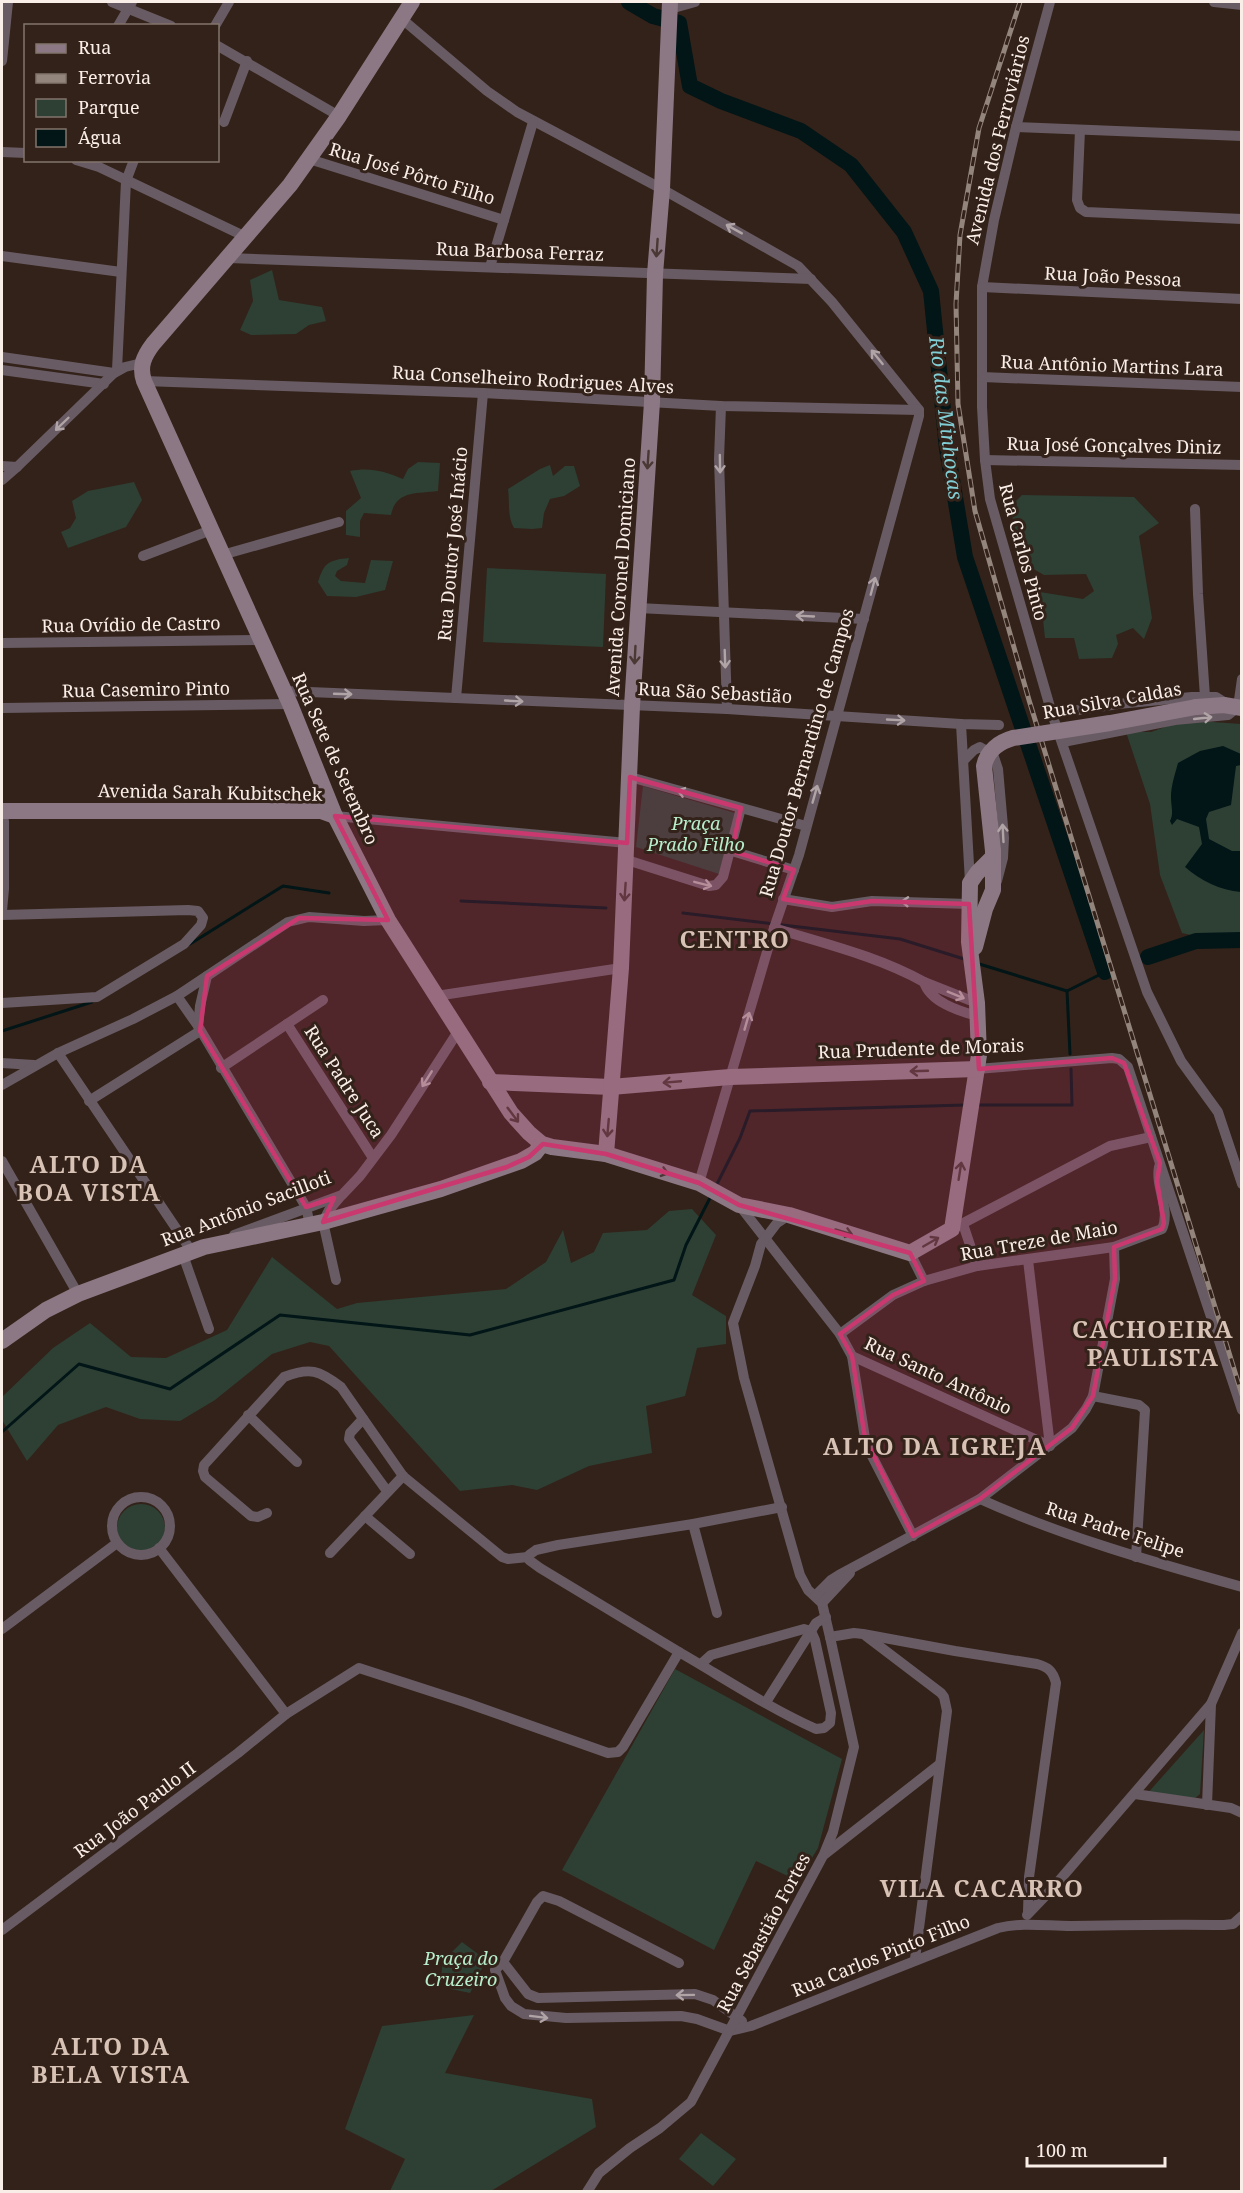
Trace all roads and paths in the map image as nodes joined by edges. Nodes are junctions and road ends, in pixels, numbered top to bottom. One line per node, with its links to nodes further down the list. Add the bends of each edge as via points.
1 (8, 2): 16 (street)
2 (112, 2): 8 (street)
3 (229, 2): 14 (street)
4 (412, 2): 11 (main road)
5 (695, 2): 10 (street)
6 (1050, 2): 21 (street, Avenida dos Ferroviários)
7 (1214, 2): 9 (street)
8 (130, 5): 12 (street); 13 (street)
9 (1242, 5)
10 (669, 9): 30 (main road, Avenida Coronel Domiciano)
11 (402, 19): 18 (main road); 20 (street, via 501,102)
12 (119, 24)
13 (167, 24)
14 (216, 24)
15 (219, 47): 17 (street)
16 (2, 61)
17 (247, 61): 18 (street); 19 (street)
18 (339, 116): 26 (main road)
19 (224, 122)
20 (533, 122): 30 (street); 32 (street)
21 (1016, 127): 22 (street); 40 (street, Avenida dos Ferroviários)
22 (1080, 130): 23 (street); 31 (street, via 1077,200 1086,212)
23 (1242, 136)
24 (2, 152): 25 (street)
25 (24, 153)
26 (309, 159): 32 (street, Rua José Pôrto Filho); 33 (main road)
27 (83, 162): 29 (street)
28 (133, 162): 29 (street)
29 (126, 181): 33 (street); 37 (street)
30 (662, 189): 38 (main road, Avenida Coronel Domiciano, one-way to 38); 39 (street, one-way to 30, via 788,259)
31 (1242, 219)
32 (504, 220): 36 (street)
33 (246, 237): 35 (main road)
34 (2, 256): 37 (street)
35 (228, 258): 36 (street, Rua Barbosa Ferraz); 43 (main road, via 153,344)
36 (490, 267): 38 (street, Rua Barbosa Ferraz)
37 (121, 273): 45 (street)
38 (655, 274): 39 (street, Rua Barbosa Ferraz); 51 (main road, Avenida Coronel Domiciano)
39 (811, 279): 53 (street, one-way to 39)
40 (982, 287): 41 (street, Rua João Pessoa); 46 (street, Rua Carlos Pinto)
41 (1242, 300)
42 (2, 357): 45 (street)
43 (142, 363): 45 (street); 47 (main road, Rua Sete de Setembro)
44 (2, 370): 48 (street)
45 (116, 372): 48 (street)
46 (982, 377): 49 (street, Rua Antônio Martins Lara); 54 (street, Rua Carlos Pinto)
47 (144, 381): 50 (street, Rua Conselheiro Rodrigues Alves); 61 (main road, Rua Sete de Setembro)
48 (104, 384): 57 (street, one-way to 57)
49 (1242, 387)
50 (483, 393): 51 (street, Rua Conselheiro Rodrigues Alves); 71 (street, Rua Doutor José Inácio)
51 (652, 402): 52 (street, Rua Conselheiro Rodrigues Alves); 64 (main road, Avenida Coronel Domiciano, one-way to 64)
52 (721, 406): 53 (street, Rua Conselheiro Rodrigues Alves); 65 (street, one-way to 65)
53 (916, 406): 66 (street, Rua Doutor Bernardino de Campos, one-way to 53, via 919,416)
54 (985, 460): 55 (street, Rua José Gonçalves Diniz); 77 (street, Rua Carlos Pinto, via 996,524)
55 (1242, 465)
56 (2, 466): 57 (street)
57 (17, 467): 58 (street)
58 (2, 480)
59 (1195, 509): 72 (street)
60 (339, 522): 63 (street)
61 (211, 530): 62 (street); 63 (main road, Rua Sete de Setembro)
62 (143, 555)
63 (222, 555): 67 (main road, Rua Sete de Setembro)
64 (638, 608): 65 (street); 73 (main road, Avenida Coronel Domiciano, one-way to 73)
65 (723, 612): 66 (street, one-way to 65); 76 (street, one-way to 76)
66 (864, 619): 78 (street, Rua Doutor Bernardino de Campos)
67 (260, 640): 68 (street, Rua Ovídio de Castro); 70 (main road, Rua Sete de Setembro)
68 (2, 643)
69 (1242, 679): 74 (street)
70 (288, 698): 71 (street, Rua São Sebastião, one-way to 71); 75 (street, Rua Casemiro Pinto); 87 (main road, Rua Sete de Setembro)
71 (456, 698): 73 (street, Rua São Sebastião, one-way to 73)
72 (1201, 702): 74 (main road, Rua Silva Caldas); 77 (street, via 1118,704); 92 (main road, Rua Silva Caldas, bridge, via 1110,723 1013,738 993,749 985,761 984,777)
73 (632, 706): 76 (street, Rua São Sebastião); 83 (main road, Avenida Coronel Domiciano)
74 (1236, 707): 81 (street, one-way to 74, via 1175,720 1228,716)
75 (2, 708)
76 (727, 709): 78 (street, Rua São Sebastião)
77 (1052, 714): 81 (street, Rua Carlos Pinto)
78 (837, 717): 79 (street, Rua São Sebastião, one-way to 79); 89 (street, Rua Doutor Bernardino de Campos, one-way to 78)
79 (961, 724): 80 (street, Rua São Sebastião); 82 (street)
80 (999, 724)
81 (1063, 741): 129 (street, Rua Carlos Pinto, via 1147,992 1181,1060 1218,1112)
82 (964, 760): 84 (street, via 980,747 989,752 996,763); 85 (street)
83 (630, 777): 86 (street, one-way to 83); 90 (main road, Avenida Coronel Domiciano)
84 (1000, 791): 85 (street, via 984,792); 95 (street, one-way to 84, via 1003,858)
85 (966, 802): 96 (street)
86 (741, 808): 89 (street); 91 (street)
87 (335, 816): 88 (main road, Avenida Sarah Kubitschek); 90 (street); 99 (main road, Rua Sete de Setembro)
88 (2, 818): 98 (street)
89 (806, 826): 94 (street, Rua Doutor Bernardino de Campos)
90 (627, 843): 93 (main road, Avenida Coronel Domiciano)
91 (732, 850): 93 (street, one-way to 91, via 712,886 723,877); 94 (street)
92 (993, 854): 95 (main road); 96 (main road, via 977,873)
93 (627, 860): 102 (main road, Avenida Coronel Domiciano, one-way to 102)
94 (794, 870): 97 (street, Rua Doutor Bernardino de Campos)
95 (992, 892): 96 (main road); 101 (main road)
96 (969, 893): 97 (street, one-way to 97, via 832,907); 101 (main road, via 969,942)
97 (783, 899): 100 (street, Rua Doutor Bernardino de Campos)
98 (2, 913): 107 (street, via 188,910 198,911 203,920 184,944 97,997)
99 (388, 920): 103 (street, via 299,918); 105 (main road, Rua Sete de Setembro)
100 (774, 928): 108 (street, via 856,951 901,969); 117 (street, Rua Doutor Bernardino de Campos, one-way to 100)
101 (973, 956): 108 (main road)
102 (621, 968): 105 (street); 120 (main road, Avenida Coronel Domiciano)
103 (207, 976): 104 (street); 110 (street)
104 (177, 996): 110 (street); 112 (street)
105 (436, 996): 111 (main road, Rua Sete de Setembro)
106 (324, 1000): 109 (street)
107 (2, 1003)
108 (977, 1010): 116 (main road)
109 (287, 1024): 115 (street); 125 (street, Rua Padre Juca)
110 (199, 1028): 115 (street); 121 (street)
111 (459, 1030): 118 (main road, Rua Sete de Setembro); 125 (street, Rua Antônio Sacilloti, one-way to 125)
112 (58, 1053): 114 (street); 121 (street)
113 (2, 1063): 114 (street)
114 (34, 1065): 119 (street)
115 (221, 1068): 132 (street)
116 (977, 1069): 117 (main road, Rua Prudente de Morais, one-way to 117); 122 (street, Rua Prudente de Morais, via 1119,1059 1128,1067); 135 (main road, one-way to 116)
117 (730, 1077): 120 (main road, Rua Prudente de Morais, one-way to 120); 128 (street, Rua Doutor Bernardino de Campos)
118 (490, 1082): 120 (main road, Rua Prudente de Morais); 123 (main road, Rua Sete de Setembro, one-way to 123, via 517,1121)
119 (2, 1085)
120 (611, 1087): 124 (main road, Avenida Coronel Domiciano, one-way to 124)
121 (89, 1101): 138 (street)
122 (1151, 1137): 127 (street); 135 (street, via 1110,1146)
123 (542, 1144): 124 (main road); 134 (main road, via 530,1157 507,1167)
124 (606, 1154): 128 (main road, one-way to 128)
125 (373, 1158): 130 (street, Rua Antônio Sacilloti)
126 (2, 1161): 144 (street)
127 (1160, 1164): 137 (street, Rua Treze de Maio, via 1157,1181 1164,1223 1159,1230); 150 (street)
128 (699, 1183): 131 (main road)
129 (1242, 1184)
130 (342, 1195): 132 (street, Rua Antônio Sacilloti); 134 (street)
131 (739, 1205): 133 (main road); 136 (street, Rua Santo Antônio)
132 (306, 1207): 134 (street); 138 (street, Rua Antônio Sacilloti)
133 (789, 1215): 136 (street); 139 (main road, one-way to 139)
134 (317, 1223): 138 (main road); 142 (street)
135 (958, 1227): 139 (main road, one-way to 135); 141 (street)
136 (765, 1236): 146 (street, Rua Santo Antônio); 158 (street, Rua Sebastião Fortes, via 734,1323 744,1378)
137 (1114, 1247): 140 (street, Rua Treze de Maio); 149 (street, via 1115,1279)
138 (193, 1251): 144 (main road, Rua Antônio Sacilloti); 145 (street)
139 (910, 1253): 143 (street)
140 (1028, 1260): 141 (street, Rua Treze de Maio); 153 (street)
141 (977, 1266): 143 (street, Rua Treze de Maio)
142 (336, 1280)
143 (924, 1281): 146 (street, Rua Treze de Maio, via 893,1295)
144 (78, 1294): 147 (main road, Rua Antônio Sacilloti, via 46,1310)
145 (209, 1329)
146 (840, 1334): 148 (street, Rua Santo Antônio)
147 (2, 1341)
148 (852, 1356): 153 (street, Rua Santo Antônio); 162 (street, via 872,1456)
149 (1093, 1396): 153 (street, via 1072,1428); 168 (street, via 1139,1405 1145,1410)
150 (1242, 1410)
151 (248, 1415): 152 (street, via 284,1377 312,1370 341,1388); 154 (street); 159 (street, via 203,1471 205,1477 251,1516)
152 (363, 1419): 155 (street); 156 (street, via 349,1439)
153 (1050, 1446): 157 (street)
154 (297, 1462)
155 (403, 1476): 156 (street); 167 (street, via 502,1557)
156 (387, 1491): 160 (street)
157 (980, 1499): 162 (street); 168 (street, Rua Padre Felipe)
158 (782, 1506): 161 (street); 170 (street, Rua Sebastião Fortes, via 800,1575 808,1590)
159 (267, 1513)
160 (365, 1516): 165 (street); 166 (street)
161 (693, 1524): 167 (street, via 558,1545 536,1550); 171 (street)
162 (913, 1536): 170 (street, via 831,1580)
163 (117, 1543): 164 (street, via 137,1555); 164 (street, via 112,1526 117,1509 131,1498 149,1498 168,1515 169,1533); 173 (street)
164 (159, 1548): 182 (street)
165 (330, 1553)
166 (410, 1554)
167 (528, 1557): 178 (street)
168 (1136, 1557): 169 (street, Rua Padre Felipe)
169 (1242, 1587)
170 (819, 1599): 172 (street, Rua Sebastião Fortes)
171 (717, 1613)
172 (826, 1617): 174 (street); 177 (street, Rua Sebastião Fortes)
173 (2, 1629)
174 (811, 1631): 179 (street, via 804,1629 711,1655); 180 (street); 180 (street, via 831,1713 830,1723 816,1729)
175 (1242, 1633): 181 (street)
176 (863, 1634): 177 (street); 183 (street, via 944,1697 947,1711); 188 (street, via 1037,1664 1052,1672 1056,1683 1029,1877)
177 (830, 1637): 187 (street, Rua Sebastião Fortes, via 854,1747)
178 (679, 1652): 179 (street); 182 (street, Rua João Paulo II, via 618,1752 608,1753 359,1668)
179 (701, 1664): 180 (street)
180 (766, 1702)
181 (1211, 1704): 184 (street); 185 (street)
182 (286, 1714): 191 (street, Rua João Paulo II)
183 (940, 1764): 187 (street); 192 (street)
184 (1135, 1794): 185 (street); 188 (street)
185 (1207, 1805): 186 (street)
186 (1242, 1813)
187 (824, 1854): 195 (street, Rua Sebastião Fortes)
188 (1028, 1912): 190 (street)
189 (1242, 1916): 190 (street, Rua Carlos Pinto Filho, via 1233,1924 1224,1925)
190 (1025, 1924): 192 (street, Rua Carlos Pinto Filho, via 998,1928)
191 (2, 1930)
192 (915, 1959): 196 (street, Rua Carlos Pinto Filho)
193 (679, 1963): 194 (street, via 543,1896)
194 (499, 1966): 195 (street, one-way to 194, via 713,2000 695,1994 537,1998); 197 (street, one-way to 197, via 505,1998 524,2014 566,2018 681,2016)
195 (737, 2018): 196 (street); 197 (street, Rua Sebastião Fortes)
196 (751, 2026): 197 (street, Rua Carlos Pinto Filho)
197 (730, 2031): 198 (street, Rua Sebastião Fortes, via 691,2102 599,2173)
198 (587, 2192)

